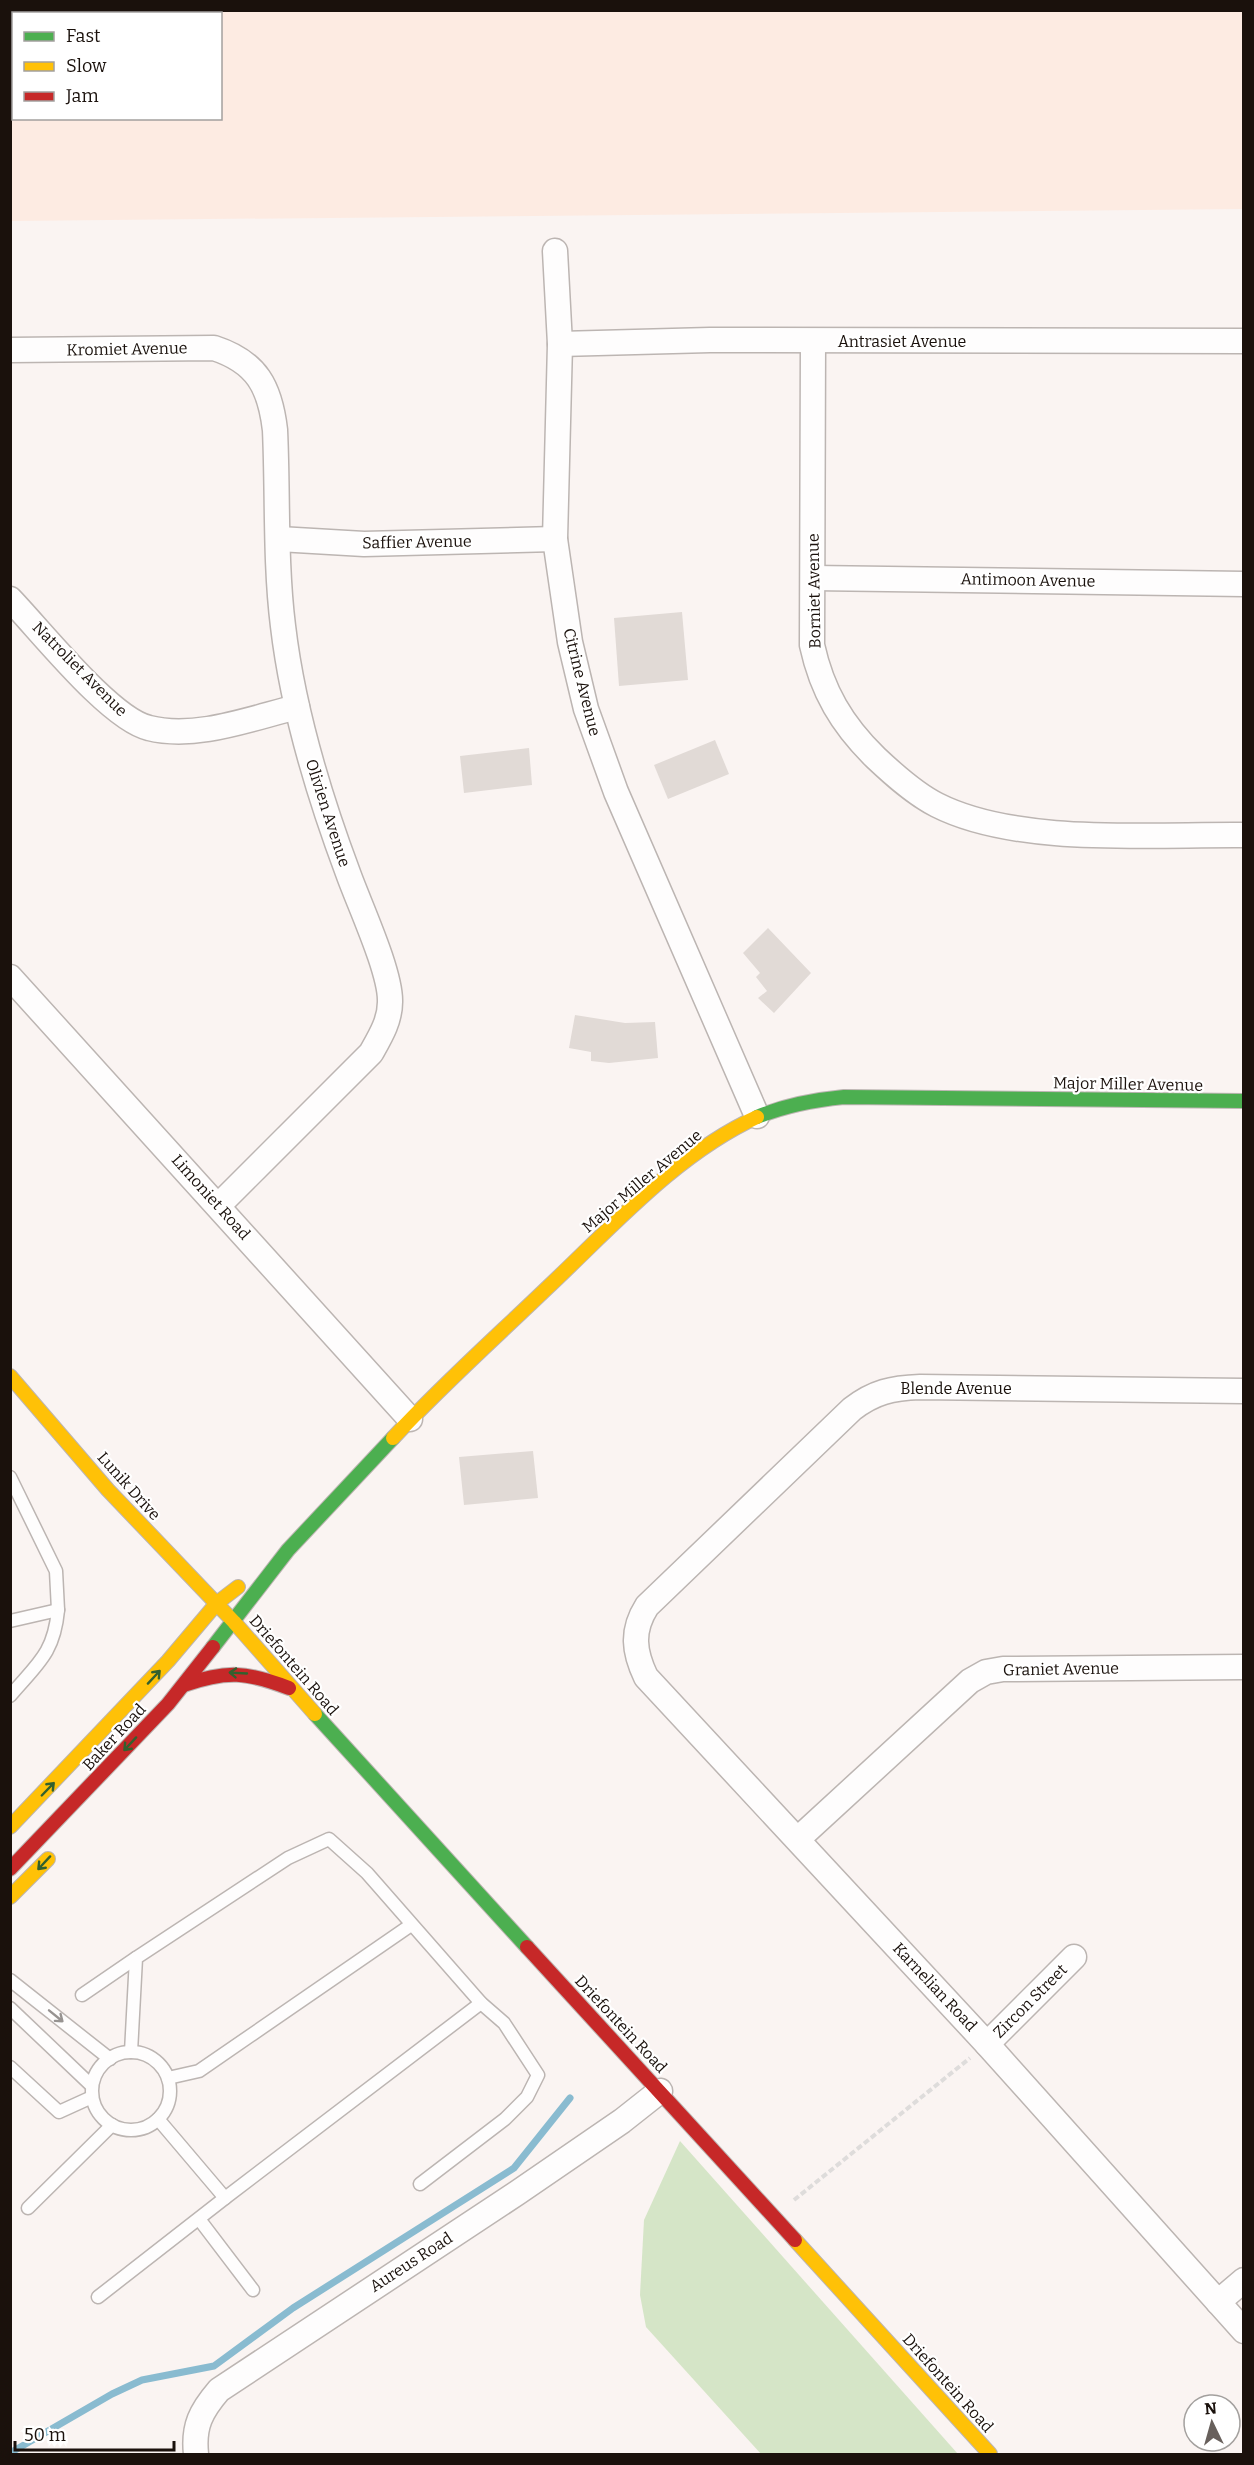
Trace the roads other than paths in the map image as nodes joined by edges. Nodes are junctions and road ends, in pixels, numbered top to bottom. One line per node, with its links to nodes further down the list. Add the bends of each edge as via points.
1 (555, 251): 4 (street, Citrine Avenue)
2 (1244, 341): 3 (street, Antrasiet Avenue)
3 (813, 342): 4 (street, Antrasiet Avenue); 9 (street, Borniet Avenue)
4 (560, 344): 8 (street, Citrine Avenue)
5 (10, 350): 6 (street, Kromiet Avenue, via 214,348)
6 (242, 360): 7 (street, Olivien Avenue, via 260,377 272,409)
7 (279, 539): 8 (street, Saffier Avenue, via 364,544); 12 (street, Olivien Avenue, via 282,624)
8 (555, 539): 16 (street, Citrine Avenue, via 570,642 586,709 616,792)
9 (813, 578): 10 (street, Antimoon Avenue); 13 (street, Borniet Avenue, via 812,645 827,694 861,743 923,797 962,815 1024,830 1063,834)
10 (1244, 584)
11 (10, 598): 12 (street, Natroliet Avenue, via 132,722 149,728 184,730)
12 (297, 707): 17 (street, Olivien Avenue, via 329,824 376,948 390,990 390,1004 384,1029 371,1053)
13 (1244, 835)
14 (10, 977): 17 (street, Limoniet Road)
15 (1244, 1101): 16 (main road, Major Miller Avenue, via 844,1097 810,1100)
16 (757, 1116): 20 (main road, Major Miller Avenue, via 683,1163)
17 (219, 1205): 20 (street, Limoniet Road)
18 (12, 1381): 24 (main road, Lunik Drive, via 108,1490)
19 (1244, 1391): 28 (street, Blende Avenue, via 920,1387 878,1392 852,1409 646,1606 639,1617)
20 (410, 1419): 23 (main road, Major Miller Avenue)
21 (10, 1477): 22 (lane)
22 (15, 1497): 25 (lane, via 56,1571)
23 (288, 1550): 24 (main road, Major Miller Avenue); 26 (main road, Major Miller Avenue)
24 (217, 1603): 26 (main road, Lunik Drive); 34 (main road, Baker Road, one-way to 24, via 168,1661)
25 (58, 1610): 27 (lane); 32 (lane, via 56,1636 49,1649)
26 (231, 1618): 30 (main road, Baker Road); 31 (main road, Driefontein Road)
27 (10, 1621)
28 (634, 1641): 36 (street, Karnelian Road, via 646,1677)
29 (1244, 1667): 36 (street, Graniet Avenue, via 986,1672 950,1697)
30 (184, 1685): 31 (main road, one-way to 30, via 234,1671); 33 (main road, Baker Road, one-way to 33)
31 (291, 1688): 53 (main road, Driefontein Road)
32 (10, 1696)
33 (83, 1795): 35 (main road); 38 (main road, Baker Road)
34 (10, 1827)
35 (69, 1830)
36 (798, 1839): 47 (street, Karnelian Road)
37 (58, 1847): 39 (main road, one-way to 39)
38 (10, 1869)
39 (10, 1898)
40 (411, 1925): 42 (lane, via 367,1873 329,1839 288,1858); 45 (lane); 51 (lane, via 199,2071)
41 (1074, 1957): 47 (street, Zircon Street)
42 (136, 1958): 44 (lane); 48 (lane)
43 (10, 1980): 49 (lane, one-way to 49)
44 (82, 1995)
45 (481, 2003): 56 (lane, via 504,2023 538,2075 527,2097 505,2119); 57 (lane)
46 (10, 2008): 52 (lane)
47 (987, 2044): 63 (street, Karnelian Road)
48 (131, 2052): 49 (lane); 51 (lane, via 153,2059)
49 (110, 2059): 52 (lane, via 101,2066)
50 (10, 2067): 52 (lane, via 59,2112)
51 (168, 2078): 54 (lane, via 169,2100)
52 (92, 2091): 55 (lane, via 103,2118)
53 (660, 2091): 65 (street, Aureus Road, via 517,2193 219,2390 197,2419); 66 (main road, Driefontein Road)
54 (158, 2119): 55 (lane, via 136,2129); 57 (lane)
55 (112, 2125): 58 (lane)
56 (420, 2184)
57 (225, 2198): 59 (lane)
58 (28, 2208)
59 (199, 2219): 61 (lane); 62 (lane)
60 (1244, 2280): 63 (street)
61 (253, 2290)
62 (98, 2297)
63 (1218, 2302): 64 (street, Karnelian Road)
64 (1244, 2331)
65 (196, 2454)
66 (990, 2454)

